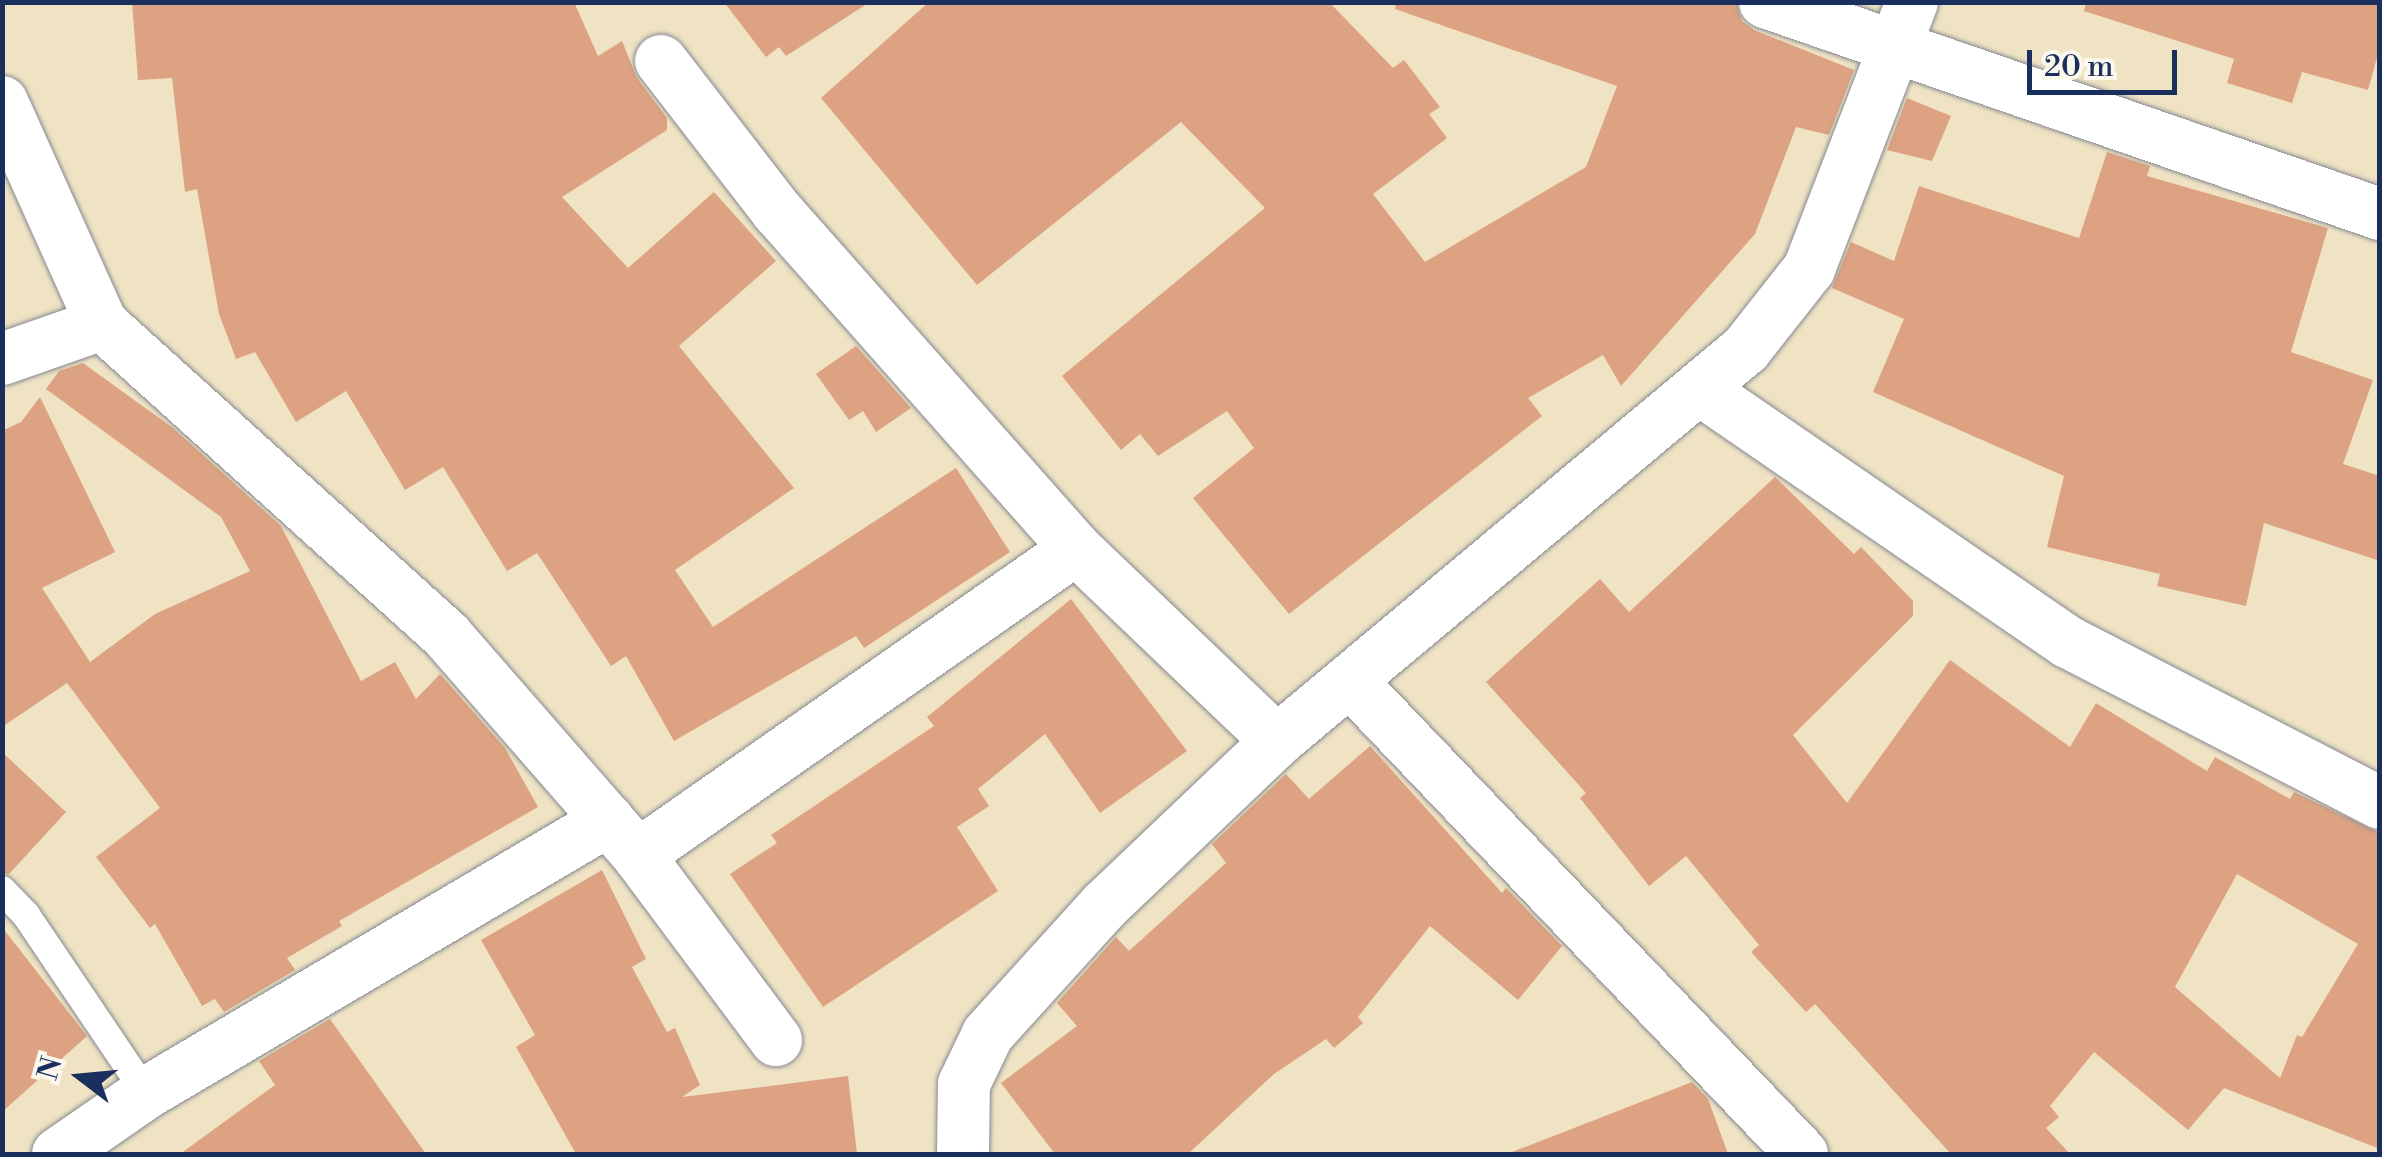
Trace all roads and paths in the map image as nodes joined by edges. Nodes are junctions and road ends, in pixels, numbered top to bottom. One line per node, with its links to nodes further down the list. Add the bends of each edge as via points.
1 (1766, 2): 2 (street)
2 (1904, 26): 5 (street); 8 (street, via 1809,269 1746,349)
3 (661, 60): 9 (street, via 776,211)
4 (2, 102): 6 (street)
5 (2380, 214)
6 (102, 324): 7 (street); 13 (street, via 447,636)
7 (2, 359)
8 (1701, 390): 10 (street); 12 (street, via 2068,642)
9 (1076, 549): 11 (street); 13 (street)
10 (1352, 682): 11 (street); 19 (street)
11 (1277, 741): 18 (street, via 1104,906 988,1034 964,1084)
12 (2380, 802)
13 (624, 838): 15 (street); 16 (street)
14 (2, 890): 16 (lane, via 26,915)
15 (776, 1040)
16 (146, 1093): 17 (street)
17 (58, 1154)
18 (963, 1154)
19 (1802, 1154)

